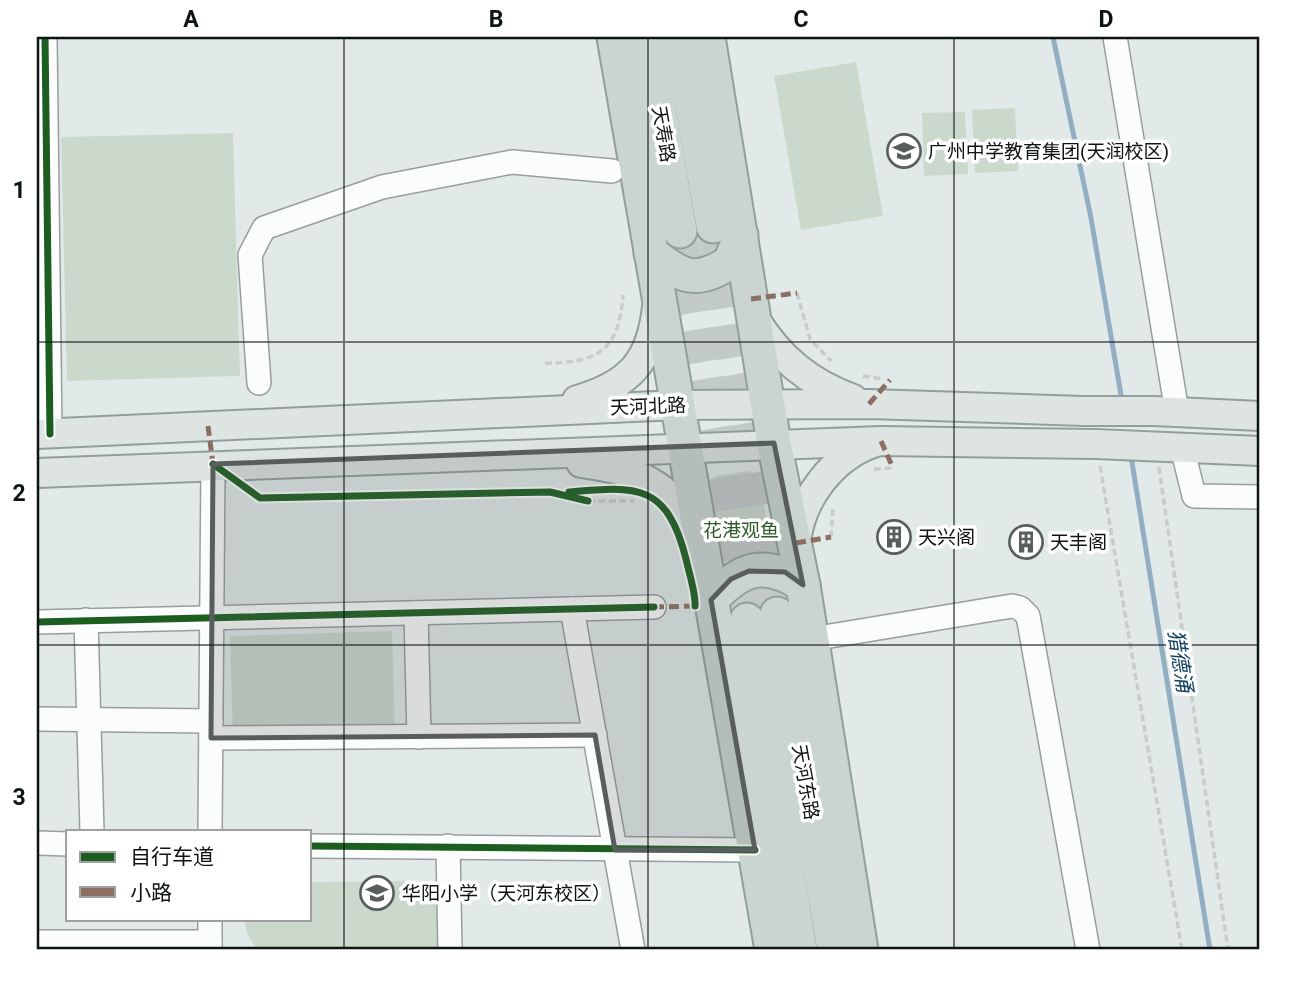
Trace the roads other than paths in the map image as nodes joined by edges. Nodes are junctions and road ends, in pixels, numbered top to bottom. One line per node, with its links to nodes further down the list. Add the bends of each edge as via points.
1 (45, 37): 19 (street)
2 (614, 37): 10 (highway)
3 (647, 37): 8 (highway, 天寿路)
4 (680, 37): 9 (highway, 天寿路)
5 (708, 37): 9 (highway)
6 (1115, 37): 17 (street)
7 (612, 171): 12 (street, via 512,162 382,187 264,228 250,255)
8 (680, 231)
9 (727, 231): 10 (highway, via 730,262 703,275 678,274); 11 (highway)
10 (651, 253): 15 (highway); 16 (main road, via 657,307 653,338 631,373 596,395)
11 (753, 316): 13 (highway); 14 (main road, via 770,343 796,370 830,390)
12 (259, 383)
13 (767, 404): 14 (main road, 天河北路); 15 (main road, 天河北路); 21 (highway)
14 (869, 404): 17 (main road, 天河北路, bridge)
15 (678, 405): 16 (main road, 天河北路); 23 (highway)
16 (530, 410): 19 (main road, 天河北路)
17 (1165, 412): 18 (main road, 天河北路)
18 (1260, 416)
19 (43, 434)
20 (881, 441): 21 (main road); 22 (main road); 30 (main road, via 854,450 825,478 803,514)
21 (774, 443): 23 (main road); 30 (highway)
22 (1169, 446): 24 (main road); 28 (street, via 1194,496)
23 (686, 447): 25 (main road); 29 (highway)
24 (1260, 451)
25 (523, 454): 26 (main road); 29 (main road, via 634,474 654,483 680,503)
26 (213, 464): 27 (main road); 36 (street)
27 (37, 473)
28 (1260, 497)
29 (700, 534): 32 (highway)
30 (796, 543): 31 (highway)
31 (803, 585): 32 (highway, via 785,572 749,571 731,579); 39 (highway)
32 (711, 600): 52 (highway)
33 (653, 607): 34 (street)
34 (572, 609): 35 (street); 43 (street)
35 (416, 613): 36 (street); 44 (street)
36 (212, 617): 37 (street); 42 (street)
37 (86, 620): 38 (street); 41 (street)
38 (37, 622)
39 (812, 639): 62 (highway); 63 (street, via 1012,606 1028,617)
40 (37, 719): 41 (street)
41 (89, 720): 42 (street); 45 (street)
42 (211, 730): 44 (street); 46 (street)
43 (595, 735): 44 (street); 51 (street)
44 (419, 737)
45 (92, 830)
46 (211, 830)
47 (37, 843): 48 (street)
48 (66, 844)
49 (312, 846): 50 (street)
50 (448, 846): 51 (street); 57 (street)
51 (615, 849): 52 (street); 58 (street)
52 (755, 850): 59 (highway)
53 (210, 920): 56 (street)
54 (37, 942): 55 (street)
55 (103, 946): 56 (street)
56 (210, 946)
57 (450, 950)
58 (633, 950)
59 (772, 950)
60 (800, 950): 61 (highway, 天河东路, via 762,617)
61 (834, 950)
62 (861, 950)
63 (1088, 950)

